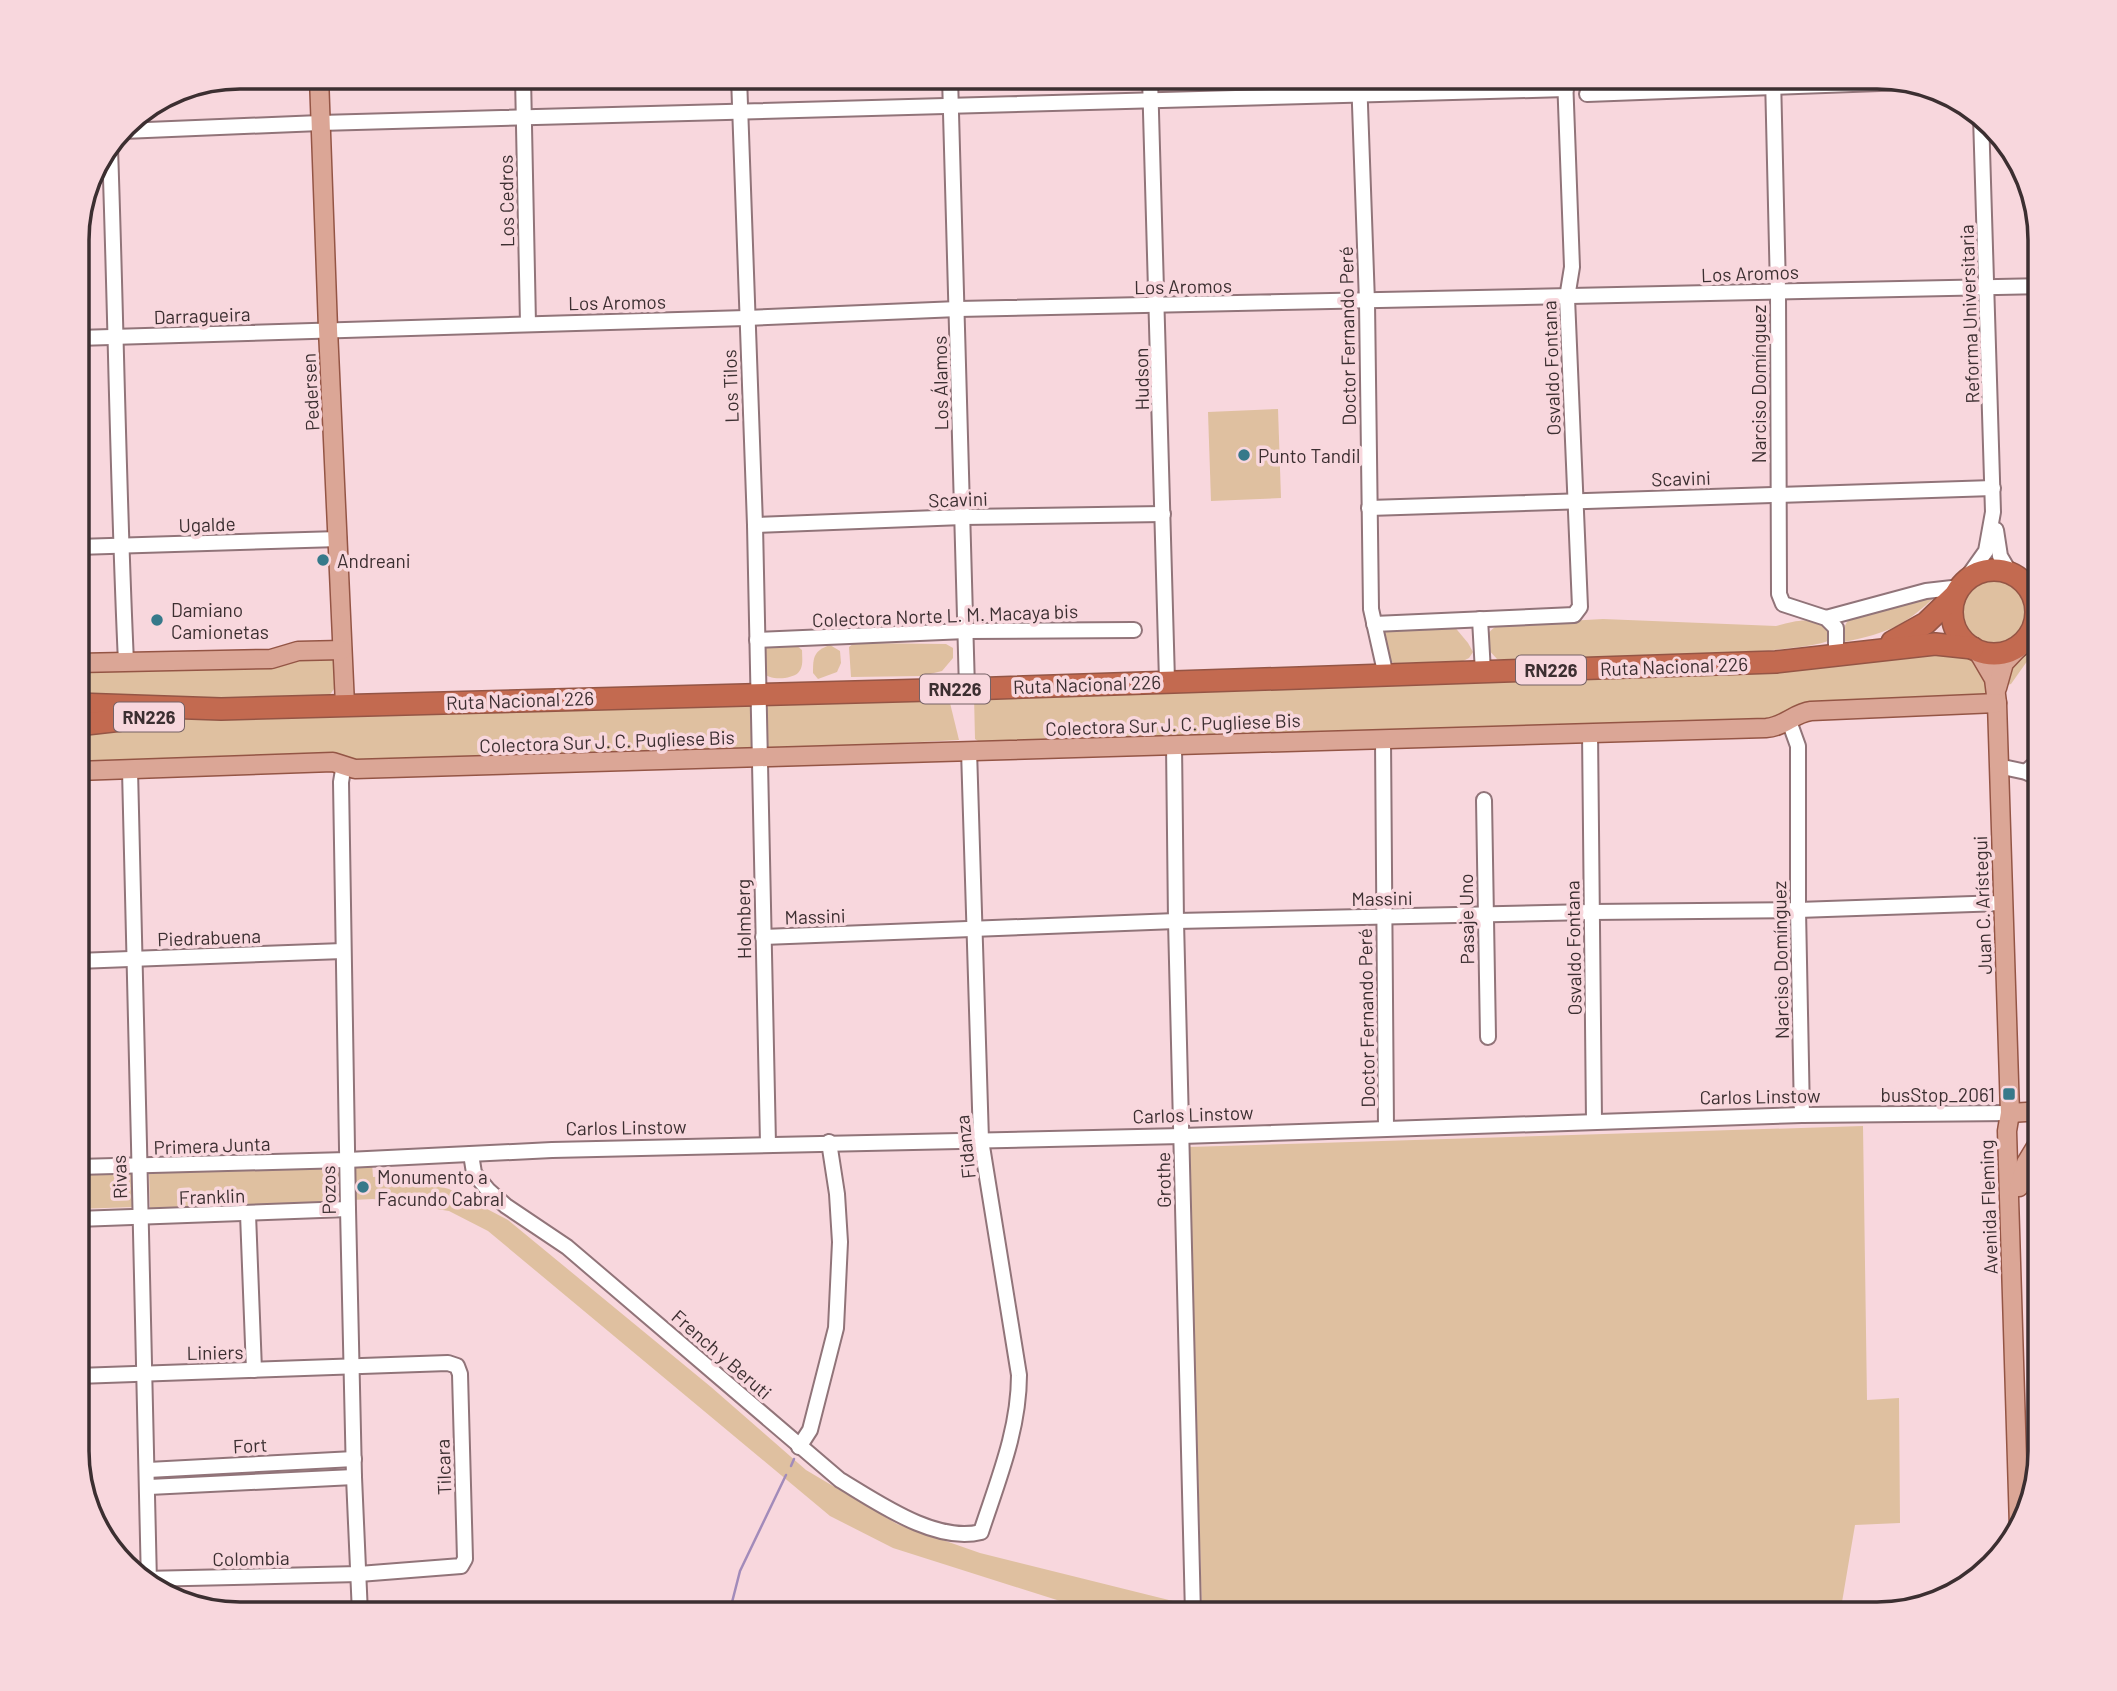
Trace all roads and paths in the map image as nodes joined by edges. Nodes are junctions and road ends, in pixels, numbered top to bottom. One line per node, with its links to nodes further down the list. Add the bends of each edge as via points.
1 (319, 89): 17 (main road, Pedersen)
2 (523, 89): 16 (street, Los Cedros)
3 (739, 89): 15 (street, Los Tilos)
4 (950, 89): 14 (street, Los Álamos)
5 (1150, 89): 13 (street, Hudson)
6 (1360, 89): 12 (street, Doctor Fernando Peré)
7 (1462, 89): 12 (street)
8 (1565, 89): 24 (street, Osvaldo Fontana, via 1572,267)
9 (1664, 89): 11 (street)
10 (1773, 89): 23 (street, Narciso Domínguez)
11 (1587, 94)
12 (1360, 95): 13 (street); 25 (street, Doctor Fernando Peré)
13 (1151, 101): 14 (street); 26 (street, Hudson)
14 (951, 107): 15 (street); 27 (street, Los Álamos)
15 (740, 112): 16 (street); 28 (street, Los Tilos)
16 (524, 118): 17 (street); 29 (street, Los Cedros)
17 (320, 123): 18 (street); 30 (main road, Pedersen)
18 (138, 130)
19 (1982, 133): 22 (street, Reforma Universitaria)
20 (111, 164): 31 (street)
21 (2028, 286): 22 (street, Los Aromos)
22 (1988, 288): 23 (street, Los Aromos); 33 (street, Reforma Universitaria)
23 (1778, 290): 24 (street, Los Aromos); 34 (street, Narciso Domínguez)
24 (1567, 298): 25 (street, Los Aromos); 35 (street, Osvaldo Fontana)
25 (1367, 302): 26 (street, Los Aromos); 36 (street, Doctor Fernando Peré)
26 (1158, 306): 27 (street, Los Aromos); 38 (street, Hudson)
27 (957, 309): 28 (street, Los Aromos); 39 (street, Los Álamos)
28 (746, 318): 29 (street, Los Aromos); 40 (street, Los Tilos)
29 (528, 324): 30 (street, Los Aromos)
30 (328, 329): 31 (street, Darragueira); 41 (main road, Pedersen)
31 (117, 337): 32 (street, Darragueira); 43 (street)
32 (90, 338)
33 (1993, 488): 34 (street, Scavini); 37 (street, Reforma Universitaria)
34 (1777, 494): 35 (street, Scavini); 48 (street, Narciso Domínguez, via 1779,594 1783,604)
35 (1574, 502): 36 (street, Scavini); 49 (street, Osvaldo Fontana, via 1580,607 1574,615)
36 (1369, 508): 50 (street, Doctor Fernando Peré)
37 (1993, 512): 44 (street, Reforma Universitaria, via 2000,556); 46 (street, Reforma Universitaria, via 1986,551)
38 (1163, 514): 39 (street, Scavini); 64 (street, Hudson)
39 (963, 517): 40 (street, Scavini); 52 (street, Los Álamos)
40 (755, 525): 54 (street, Los Tilos)
41 (339, 539): 43 (street, Ugalde); 56 (main road, Pedersen)
42 (90, 547): 43 (street, Ugalde)
43 (121, 547): 60 (street)
44 (2012, 574): 45 (highway, Ruta Nacional 226 / RN226); 46 (highway, Ruta Nacional 226 / RN226, via 1986,571); 47 (highway)
45 (2028, 574)
46 (1961, 587): 48 (street, via 1926,591); 57 (highway, via 1952,613 1954,624); 58 (highway, Ruta Nacional 226 / RN226, via 1918,629)
47 (2028, 589)
48 (1825, 618): 59 (street, via 1836,628)
49 (1480, 619): 50 (street); 62 (street)
50 (1374, 624): 63 (street, Doctor Fernando Peré)
51 (1134, 630): 52 (street, Colectora Norte L. M. Macaya bis)
52 (966, 631): 54 (street, Colectora Norte L. M. Macaya bis); 65 (street, Los Álamos)
53 (2028, 633): 55 (highway)
54 (757, 640): 66 (street, Los Tilos)
55 (2023, 643): 57 (highway, Ruta Nacional 226 / RN226, via 2002,653); 67 (main road, Juan C. Arístegui, via 2004,663)
56 (342, 650): 60 (main road, via 298,651 271,659); 69 (main road, Pedersen)
57 (1975, 650): 58 (highway, Ruta Nacional 226 / RN226, via 1935,644); 67 (main road, Juan C. Arístegui, via 1991,674)
58 (1867, 651): 59 (highway, Ruta Nacional 226 / RN226)
59 (1836, 656): 62 (highway, Ruta Nacional 226 / RN226)
60 (126, 662): 61 (main road)
61 (90, 663)
62 (1483, 672): 63 (highway, Ruta Nacional 226 / RN226)
63 (1386, 676): 64 (highway, Ruta Nacional 226 / RN226)
64 (1167, 681): 65 (highway, Ruta Nacional 226 / RN226)
65 (967, 689): 66 (highway, Ruta Nacional 226 / RN226)
66 (757, 693): 69 (highway, Ruta Nacional 226 / RN226); 77 (street, Holmberg)
67 (1997, 699): 71 (main road, Colectora Sur J. C. Pugliese Bis, via 1811,711); 78 (main road, Juan C. Arístegui)
68 (90, 704): 70 (highway, Ruta Nacional 226 / RN226)
69 (345, 705): 70 (highway, Ruta Nacional 226 / RN226)
70 (221, 709): 72 (highway, Ruta Nacional 226 / RN226)
71 (1789, 721): 73 (main road, Colectora Sur J. C. Pugliese Bis, via 1773,727); 85 (street, Narciso Domínguez, via 1798,746)
72 (90, 724)
73 (1590, 732): 74 (main road, Colectora Sur J. C. Pugliese Bis); 86 (street, Osvaldo Fontana)
74 (1383, 739): 75 (main road, Colectora Sur J. C. Pugliese Bis); 88 (street, Doctor Fernando Peré)
75 (1174, 744): 76 (main road, Colectora Sur J. C. Pugliese Bis); 89 (street, Grothe)
76 (969, 750): 77 (main road, Colectora Sur J. C. Pugliese Bis); 90 (street, Fidanza)
77 (758, 758): 79 (main road, Colectora Sur J. C. Pugliese Bis); 91 (street, Holmberg)
78 (1998, 766): 82 (street); 84 (main road, Juan C. Arístegui)
79 (347, 767): 80 (main road, Colectora Sur J. C. Pugliese Bis, via 333,762); 92 (street, Pozos, via 341,782)
80 (130, 770): 81 (main road, Colectora Sur J. C. Pugliese Bis); 93 (street, Rivas)
81 (90, 771)
82 (2026, 772)
83 (1484, 800): 87 (street, Pasaje Uno)
84 (2002, 903): 85 (street, Massini); 97 (main road, Juan C. Arístegui)
85 (1798, 910): 86 (street, Massini); 98 (street, Narciso Domínguez)
86 (1591, 912): 87 (street, Massini); 99 (street, Osvaldo Fontana)
87 (1485, 914): 88 (street, Massini); 95 (street, Pasaje Uno)
88 (1384, 917): 89 (street, Massini); 100 (street, Doctor Fernando Peré)
89 (1176, 921): 90 (street, Massini); 101 (street, Grothe)
90 (975, 930): 91 (street, Massini); 102 (street, Fidanza)
91 (762, 937): 104 (street, Holmberg)
92 (343, 951): 93 (street, Piedrabuena); 106 (street, Pozos)
93 (134, 959): 94 (street, Piedrabuena); 108 (street, Rivas)
94 (90, 961)
95 (1488, 1037)
96 (2028, 1112): 97 (main road, Carlos Linstow)
97 (2010, 1113): 98 (street, Carlos Linstow); 110 (main road, Avenida Fleming, via 2018,1133); 126 (main road, Avenida Fleming)
98 (1802, 1115): 99 (street, Carlos Linstow)
99 (1594, 1121): 100 (street, Carlos Linstow)
100 (1386, 1128): 101 (street, Carlos Linstow)
101 (1182, 1136): 102 (street, Carlos Linstow); 133 (street, Grothe)
102 (981, 1140): 103 (street, Carlos Linstow); 127 (street, Fidanza, via 1019,1397 1009,1450)
103 (829, 1142): 104 (street, Carlos Linstow); 120 (street, via 840,1242 836,1328 810,1430)
104 (768, 1144): 105 (street, Carlos Linstow)
105 (471, 1154): 106 (street, Carlos Linstow); 120 (street, French y Beruti, via 474,1173 488,1190 566,1247)
106 (347, 1160): 108 (street, Primera Junta); 111 (street, Pozos)
107 (2028, 1160): 110 (main road)
108 (138, 1166): 109 (street, Primera Junta); 113 (street, Rivas)
109 (90, 1167)
110 (2019, 1187): 121 (main road, Avenida Fleming)
111 (348, 1209): 112 (street, Franklin); 116 (street, Pozos)
112 (248, 1214): 113 (street, Franklin); 117 (street)
113 (140, 1217): 114 (street, Franklin); 118 (street, Rivas)
114 (90, 1219)
115 (457, 1366): 116 (street, Liniers); 128 (street, Tilcara, via 465,1559)
116 (353, 1368): 117 (street, Liniers); 122 (street, Pozos)
117 (254, 1370): 118 (street, Liniers)
118 (145, 1373): 119 (street, Liniers); 123 (street, Rivas)
119 (90, 1375)
120 (799, 1447): 127 (street, French y Beruti, via 840,1480 925,1526 967,1535)
121 (2027, 1456)
122 (354, 1459): 123 (street, Fort); 124 (street, Pozos)
123 (148, 1470): 125 (street, Rivas)
124 (354, 1477): 125 (street, Fort); 130 (street, Pozos)
125 (149, 1487): 129 (street, Rivas)
126 (2018, 1502)
127 (981, 1532)
128 (461, 1566): 130 (street, Colombia)
129 (147, 1569)
130 (359, 1574): 131 (street, Colombia); 132 (street, Pozos)
131 (164, 1580)
132 (360, 1602)
133 (1193, 1602)

